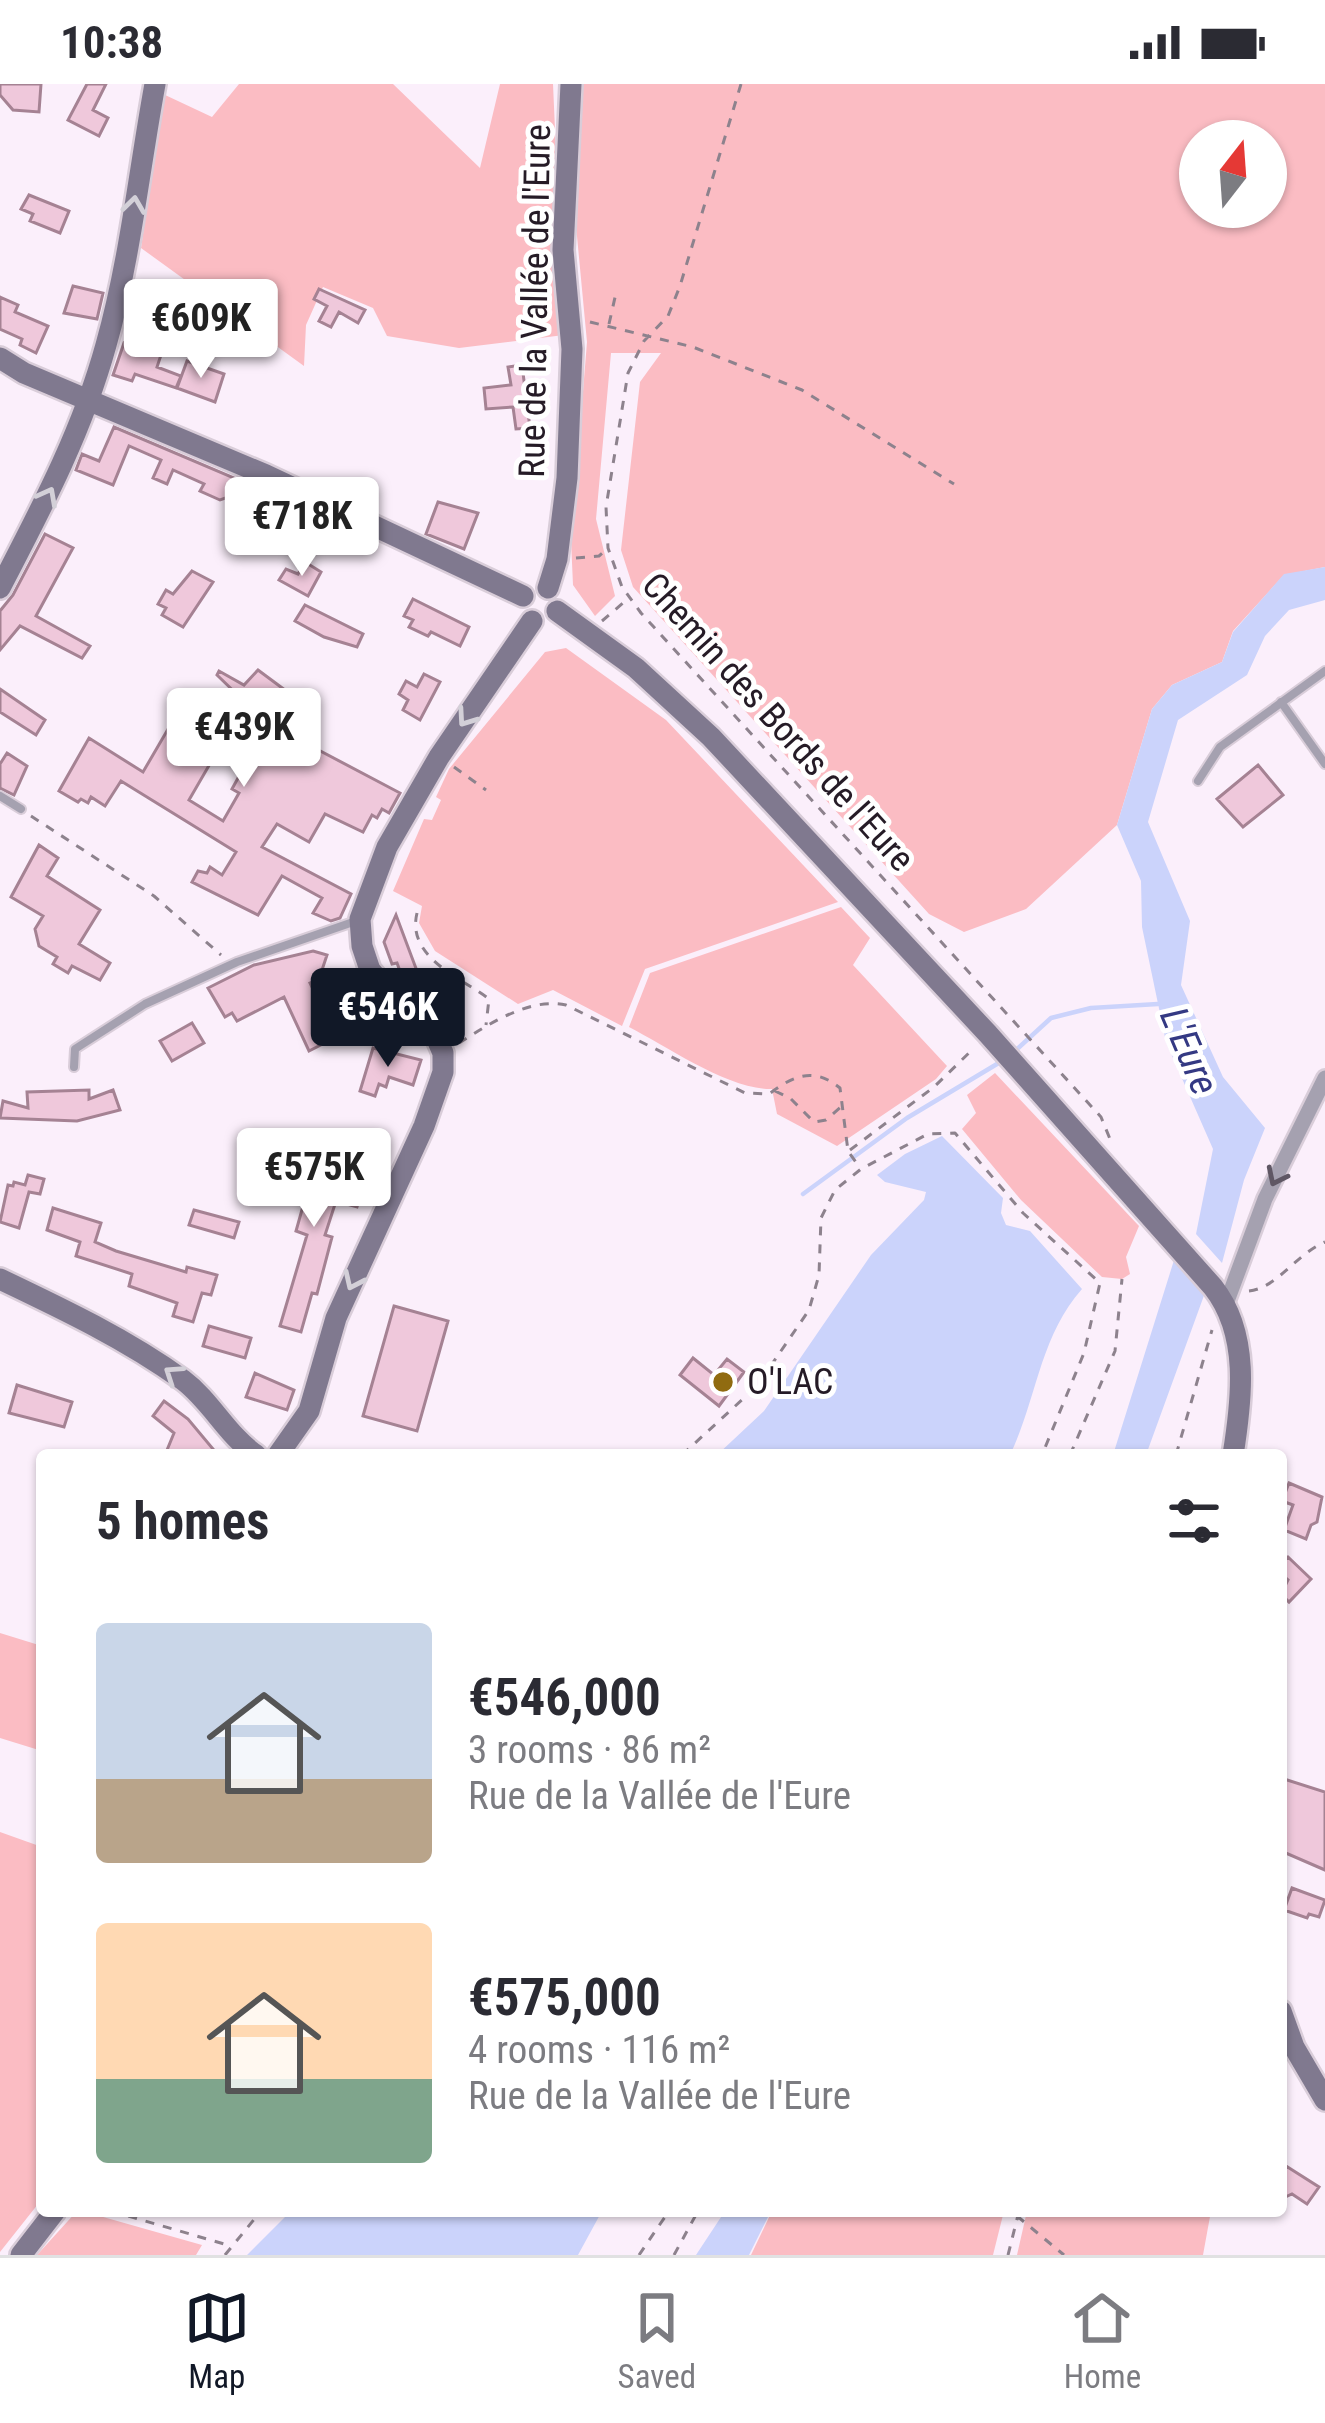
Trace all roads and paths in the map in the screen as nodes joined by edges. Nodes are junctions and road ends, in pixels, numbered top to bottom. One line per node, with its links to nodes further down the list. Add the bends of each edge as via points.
1 (155, 84): 9 (street, one-way to 1, via 126,264)
2 (572, 84): 5 (street, Rue de la Vallée de l'Eure, via 562,250)
3 (741, 84): 7 (path, Chemin des Bords de l'Eure, via 680,286)
4 (616, 293): 6 (path)
5 (570, 323): 6 (path); 12 (street, Rue de la Vallée de l'Eure)
6 (608, 326): 7 (path)
7 (649, 336): 10 (path, via 802,390); 11 (path, Chemin des Bords de l'Eure, via 628,373)
8 (0, 358): 9 (street)
9 (89, 400): 13 (street, one-way to 9); 15 (street)
10 (954, 484)
11 (608, 548): 12 (path); 37 (path, Chemin des Bords de l'Eure, via 641,613 1101,1117)
12 (557, 560): 14 (street, Rue de la Vallée de l'Eure)
13 (0, 588)
14 (548, 588): 15 (street); 16 (street)
15 (524, 596): 17 (street)
16 (557, 611): 17 (street); 44 (street, via 711,737)
17 (532, 621): 28 (street, one-way to 28, via 387,847)
18 (1325, 671): 19 (lane)
19 (1281, 701): 20 (lane); 23 (lane, via 1220,747)
20 (1321, 752): 22 (lane)
21 (447, 763): 24 (path)
22 (1325, 764)
23 (1198, 782)
24 (486, 790)
25 (0, 796): 26 (lane)
26 (21, 809): 29 (path, via 154,896)
27 (418, 913): 30 (path, via 419,936 434,962 489,999)
28 (360, 919): 29 (lane); 31 (street, via 370,970 434,1032)
29 (231, 965): 33 (lane, via 75,1048)
30 (485, 1027): 31 (path); 35 (path, via 545,1003 566,1005 717,1082 760,1095)
31 (443, 1053): 46 (street, one-way to 46, via 424,1126 336,1318 309,1411)
32 (967, 1056): 38 (path)
33 (74, 1067)
34 (1325, 1078): 44 (street, one-way to 44)
35 (775, 1091): 36 (path, via 814,1122); 36 (path, via 789,1077 810,1074 840,1088)
36 (844, 1103): 38 (path)
37 (1114, 1150)
38 (848, 1151): 39 (path)
39 (861, 1169): 47 (path, via 826,1203 815,1294 796,1333 757,1385); 48 (path, via 928,1134 955,1132 1023,1213 1100,1283 1084,1353)
40 (1325, 1242): 43 (path)
41 (0, 1279): 45 (street, one-way to 41, via 188,1383 103,1329)
42 (1122, 1279): 49 (path, via 1114,1352)
43 (1267, 1288)
44 (1220, 1295): 50 (path); 51 (street, via 1240,1368)
45 (247, 1449)
46 (282, 1449)
47 (688, 1449)
48 (1044, 1449)
49 (1073, 1449)
50 (1178, 1449)
51 (1234, 1449)
52 (1287, 2028): 53 (street)
53 (1325, 2100)
54 (50, 2217): 62 (street)
55 (132, 2217): 61 (path)
56 (256, 2217): 61 (path)
57 (665, 2217): 64 (path)
58 (695, 2217): 65 (path)
59 (1017, 2217): 66 (path)
60 (1021, 2217): 67 (path)
61 (231, 2246): 63 (path)
62 (21, 2255)
63 (225, 2255)
64 (639, 2255)
65 (674, 2255)
66 (1008, 2255)
67 (1064, 2255)

